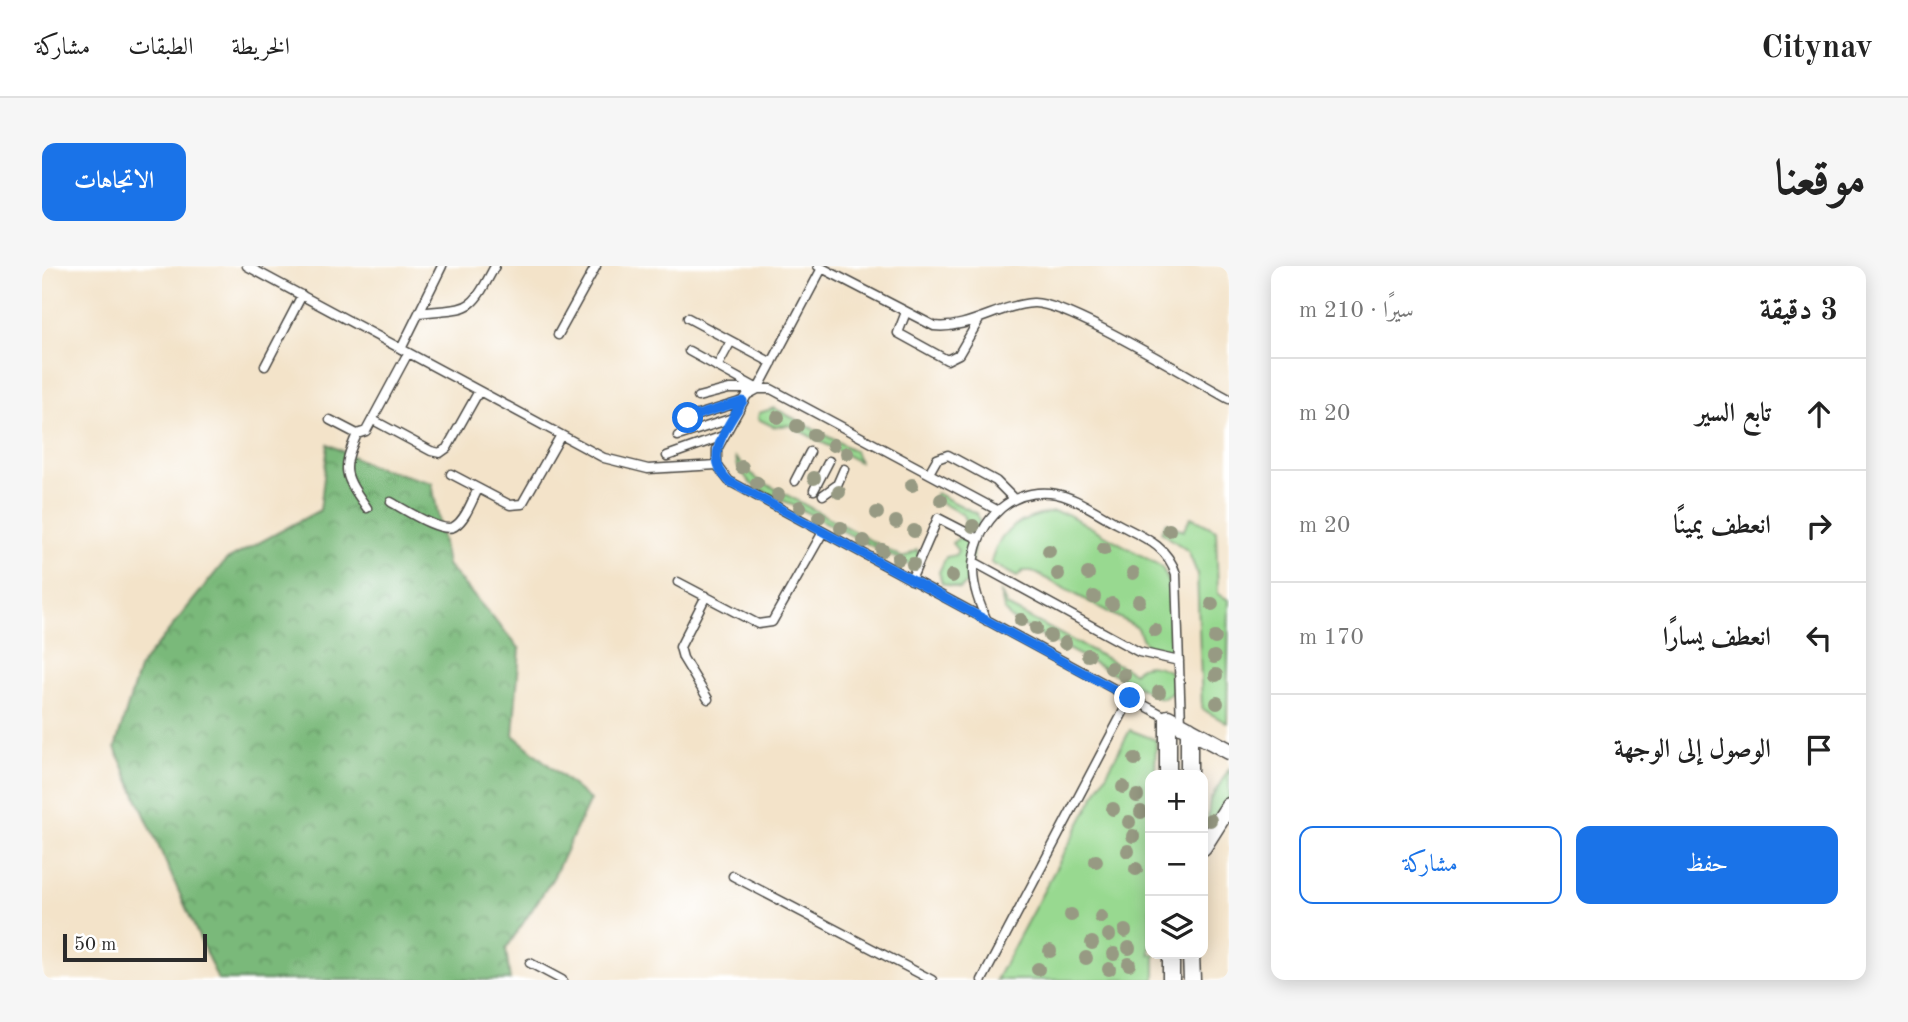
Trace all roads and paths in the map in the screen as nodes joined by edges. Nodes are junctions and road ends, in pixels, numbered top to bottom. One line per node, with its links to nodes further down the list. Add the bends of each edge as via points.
1 (247, 266): 6 (lane)
2 (442, 266): 9 (lane)
3 (495, 266): 9 (lane, via 469,307)
4 (596, 266): 12 (lane)
5 (820, 267): 8 (lane); 16 (lane)
6 (260, 269): 7 (lane)
7 (302, 295): 14 (lane); 17 (lane)
8 (906, 312): 11 (lane, via 945,327); 11 (lane, via 898,333 947,360 959,354)
9 (419, 313): 14 (lane)
10 (688, 318): 13 (lane)
11 (979, 318): 22 (lane, via 1033,303 1056,307)
12 (558, 335)
13 (731, 341): 16 (lane); 18 (lane)
14 (405, 350): 20 (lane); 27 (lane)
15 (689, 351): 18 (lane)
16 (772, 363): 19 (lane)
17 (265, 366)
18 (717, 367): 19 (lane)
19 (758, 389): 21 (lane, via 729,389); 23 (lane); 37 (lane, via 776,392)
20 (479, 391): 27 (lane, via 440,453); 29 (lane)
21 (698, 397)
22 (1229, 399)
23 (743, 401): 24 (lane); 25 (lane)
24 (688, 418)
25 (733, 418): 30 (lane); 31 (lane)
26 (330, 420): 28 (lane)
27 (373, 420): 28 (lane, via 366,431)
28 (357, 434): 45 (lane, via 346,458 346,475)
29 (561, 435): 35 (lane, via 626,465 648,469); 40 (lane, via 522,504 510,505)
30 (678, 436)
31 (724, 436): 33 (lane); 35 (lane, via 717,449)
32 (810, 452): 39 (lane)
33 (667, 456)
34 (829, 461): 41 (lane)
35 (717, 465): 47 (lane, via 729,481)
36 (844, 469): 42 (lane, via 837,485)
37 (929, 473): 43 (lane, via 937,459 948,455 996,481); 46 (lane)
38 (450, 474): 40 (lane)
39 (795, 481)
40 (478, 489): 44 (lane, via 458,524 450,529)
41 (814, 490)
42 (823, 495)
43 (1014, 499): 46 (lane); 54 (lane, via 1037,493 1065,496 1165,551 1176,574)
44 (391, 502)
45 (367, 508)
46 (998, 510): 48 (lane)
47 (823, 532): 50 (lane); 52 (lane, via 772,622 758,624)
48 (979, 539): 49 (lane); 50 (lane, via 938,518)
49 (974, 562): 53 (lane, via 974,582); 54 (lane, via 1139,652)
50 (911, 580): 53 (lane)
51 (678, 582): 52 (lane)
52 (706, 596): 56 (lane, via 680,647)
53 (987, 621): 55 (lane)
54 (1179, 661): 57 (lane)
55 (1130, 698): 57 (lane); 70 (lane)
56 (708, 699)
57 (1179, 724): 58 (street); 59 (street); 60 (street)
58 (1229, 750)
59 (1169, 770)
60 (1188, 770)
61 (1229, 807): 62 (street)
62 (1225, 822): 63 (street)
63 (1208, 841)
64 (733, 876): 69 (lane)
65 (1171, 959): 71 (street)
66 (1191, 959): 72 (street)
67 (530, 963): 68 (lane)
68 (562, 980)
69 (932, 980)
70 (982, 980)
71 (1171, 980)
72 (1192, 980)

